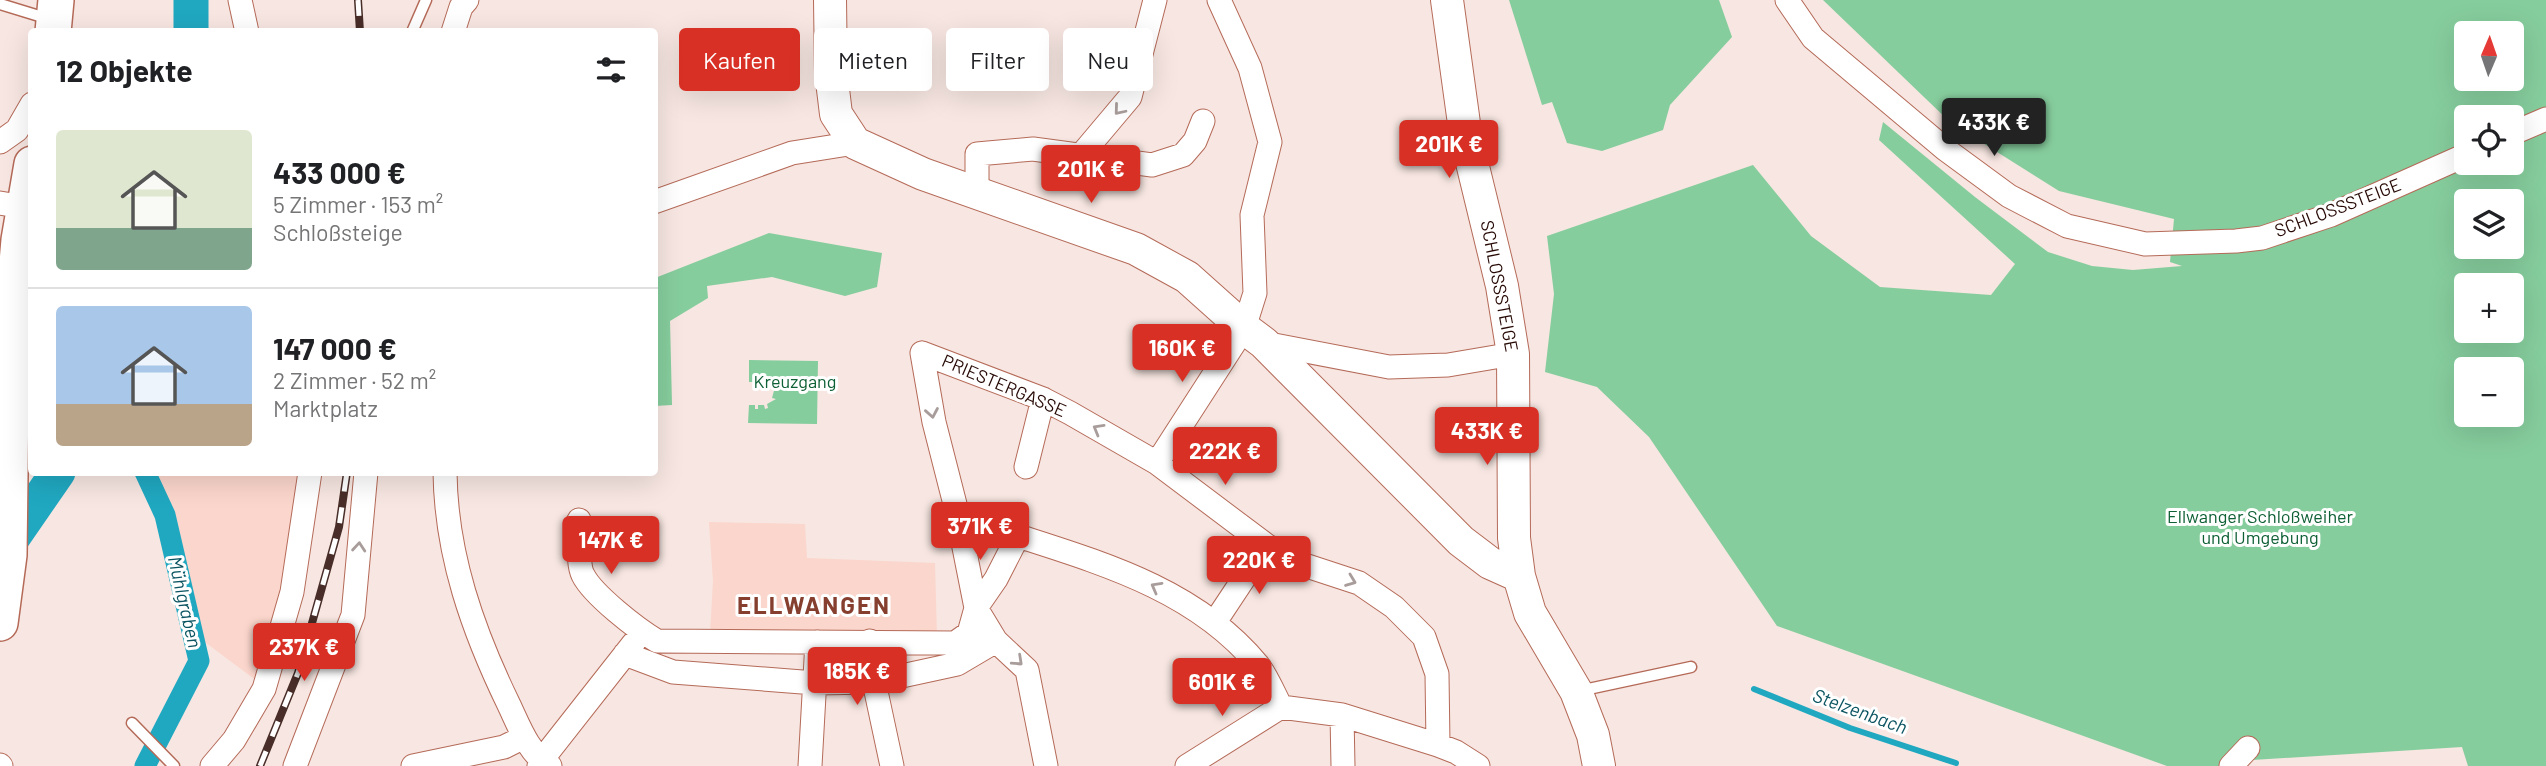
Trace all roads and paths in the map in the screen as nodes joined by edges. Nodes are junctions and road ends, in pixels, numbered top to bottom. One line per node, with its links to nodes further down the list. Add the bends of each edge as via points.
1 (240, 0): 11 (street)
2 (426, 0): 12 (lane)
3 (467, 0): 13 (street)
4 (830, 0): 19 (street, via 836,114)
5 (1155, 0): 20 (street, one-way to 20, via 1130,97)
6 (1219, 0): 26 (street, via 1250,68 1270,142 1251,215)
7 (1447, 0): 27 (street, SCHLOSSSTEIGE, via 1466,138 1502,286)
8 (1787, 0): 21 (street, SCHLOSSSTEIGE, via 1813,38 1945,149 2009,197 2067,226 2145,244 2262,238 2331,215)
9 (0, 4): 10 (lane)
10 (55, 18)
11 (246, 28)
12 (414, 28)
13 (454, 28)
14 (28, 110): 18 (street, via 16,130)
15 (2546, 119): 17 (street)
16 (1203, 121): 20 (street, via 1183,155 1152,165)
17 (2524, 128)
18 (0, 142)
19 (855, 143): 23 (street); 24 (street, via 792,153)
20 (1082, 154): 23 (street, via 1033,149 977,154)
21 (2454, 160)
22 (28, 172): 25 (main road)
23 (977, 193): 26 (street, via 1136,249 1187,277)
24 (658, 201)
25 (12, 205): 39 (main road, via 9,555)
26 (1254, 335): 27 (street, via 1389,366 1448,365); 29 (street); 36 (street, via 1461,541 1490,563)
27 (1513, 354): 36 (street, SCHLOSSSTEIGE, via 1514,538)
28 (1043, 399): 29 (street, PRIESTERGASSE, one-way to 28); 30 (street); 37 (street, PRIESTERGASSE, one-way to 37, via 922,352)
29 (1157, 463): 35 (street, PRIESTERGASSE)
30 (1026, 467)
31 (309, 476): 58 (street, via 292,593 264,689 234,740)
32 (366, 476): 59 (street, one-way to 32, via 353,615)
33 (444, 476): 52 (street, via 462,590 488,661)
34 (579, 520): 40 (street, via 582,573 596,592)
35 (1266, 545): 38 (street); 54 (street, PRIESTERGASSE, one-way to 54, via 1295,562 1359,583 1394,607 1424,637 1437,674)
36 (1519, 576): 48 (street, SCHLOSSSTEIGE, via 1530,613)
37 (976, 608): 38 (street, one-way to 37, via 1110,565 1018,536); 41 (street, via 969,634 955,643); 42 (street, PRIESTERGASSE)
38 (1215, 622): 49 (street, via 1259,666)
39 (0, 623)
40 (642, 632): 43 (street, via 657,641); 44 (street)
41 (870, 641): 43 (street); 46 (street)
42 (996, 641): 46 (street, via 957,664); 63 (street, PRIESTERGASSE, one-way to 63, via 1027,670)
43 (817, 642): 47 (street)
44 (625, 654): 47 (street, via 673,672); 56 (street)
45 (1691, 667): 48 (lane)
46 (874, 682): 47 (street); 62 (street)
47 (815, 683): 61 (street)
48 (1576, 691): 66 (street, SCHLOSSSTEIGE)
49 (1281, 707): 50 (street); 55 (street)
50 (1342, 715): 54 (street); 64 (street)
51 (132, 723): 57 (lane)
52 (524, 737): 56 (street); 60 (street, via 504,747)
53 (2248, 748): 67 (street)
54 (1448, 754): 65 (street)
55 (1200, 762)
56 (544, 764)
57 (174, 766)
58 (212, 766)
59 (295, 766)
60 (414, 766)
61 (810, 766)
62 (892, 766)
63 (1046, 766)
64 (1343, 766)
65 (1478, 766)
66 (1599, 766)
67 (2231, 766)

